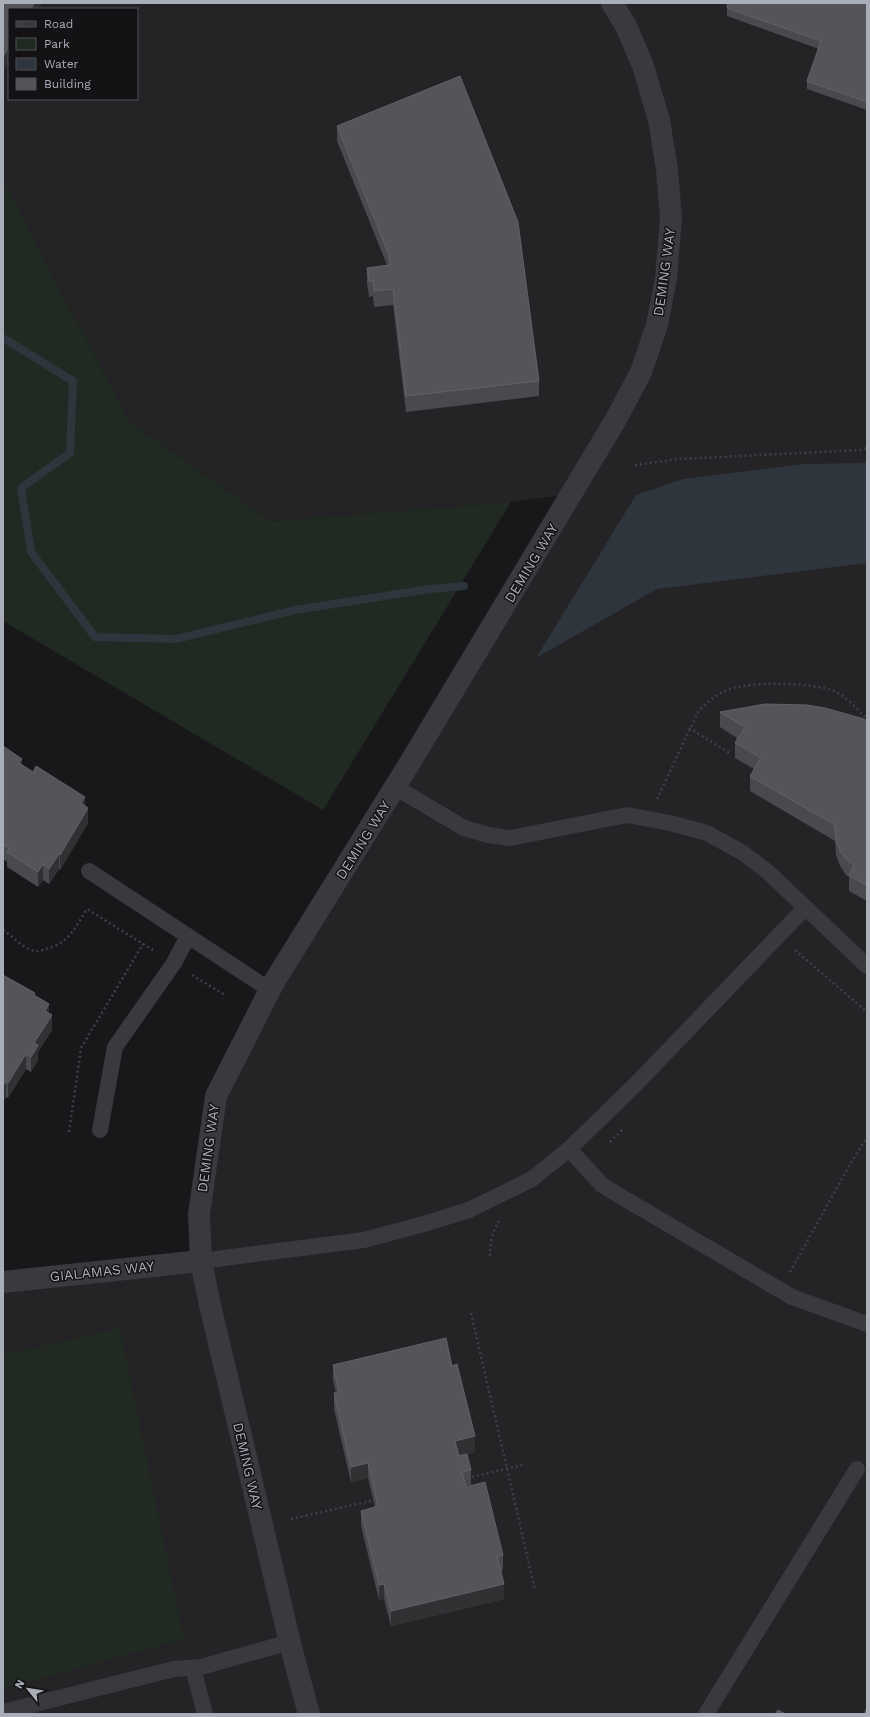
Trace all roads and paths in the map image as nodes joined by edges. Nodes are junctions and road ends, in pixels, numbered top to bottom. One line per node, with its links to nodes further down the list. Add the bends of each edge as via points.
1 (612, 3): 7 (street, DEMING WAY, via 626,26 643,66 659,120 668,170 671,218 666,278 657,325 641,372 615,422)
2 (867, 448): 3 (path, via 679,459)
3 (635, 465)
4 (867, 718): 5 (path, via 834,691 802,685 762,684 729,689 716,695 705,703)
5 (689, 728): 6 (path); 8 (path)
6 (731, 754)
7 (395, 787): 10 (lane, via 464,828 488,835 510,838 627,815 707,833 743,852); 16 (street, DEMING WAY)
8 (655, 803)
9 (89, 871): 12 (lane)
10 (805, 908): 15 (lane); 21 (lane, via 634,1086)
11 (3, 930): 14 (path, via 35,951 55,947 69,938 86,908)
12 (188, 936): 14 (lane); 16 (lane)
13 (796, 950): 18 (path)
14 (174, 963): 17 (path); 19 (lane, via 115,1047)
15 (867, 966)
16 (270, 990): 22 (street, DEMING WAY, via 216,1096 199,1214)
17 (225, 995)
18 (867, 1012)
19 (100, 1130)
20 (867, 1137): 23 (path)
21 (569, 1149): 22 (lane, via 532,1179 469,1210 424,1224 364,1240); 26 (lane, via 602,1185 620,1196 792,1297)
22 (201, 1261): 24 (street, GIALAMAS WAY); 34 (street, DEMING WAY)
23 (789, 1273)
24 (3, 1282)
25 (471, 1313): 28 (path)
26 (867, 1324)
27 (526, 1464): 28 (path)
28 (507, 1469): 30 (path); 33 (path)
29 (857, 1469): 39 (lane)
30 (472, 1477)
31 (371, 1501): 32 (path)
32 (291, 1519)
33 (535, 1590)
34 (290, 1642): 35 (lane); 38 (street, DEMING WAY)
35 (194, 1668): 36 (lane, via 174,1669); 37 (lane)
36 (3, 1712)
37 (204, 1714)
38 (309, 1714)
39 (706, 1714)

